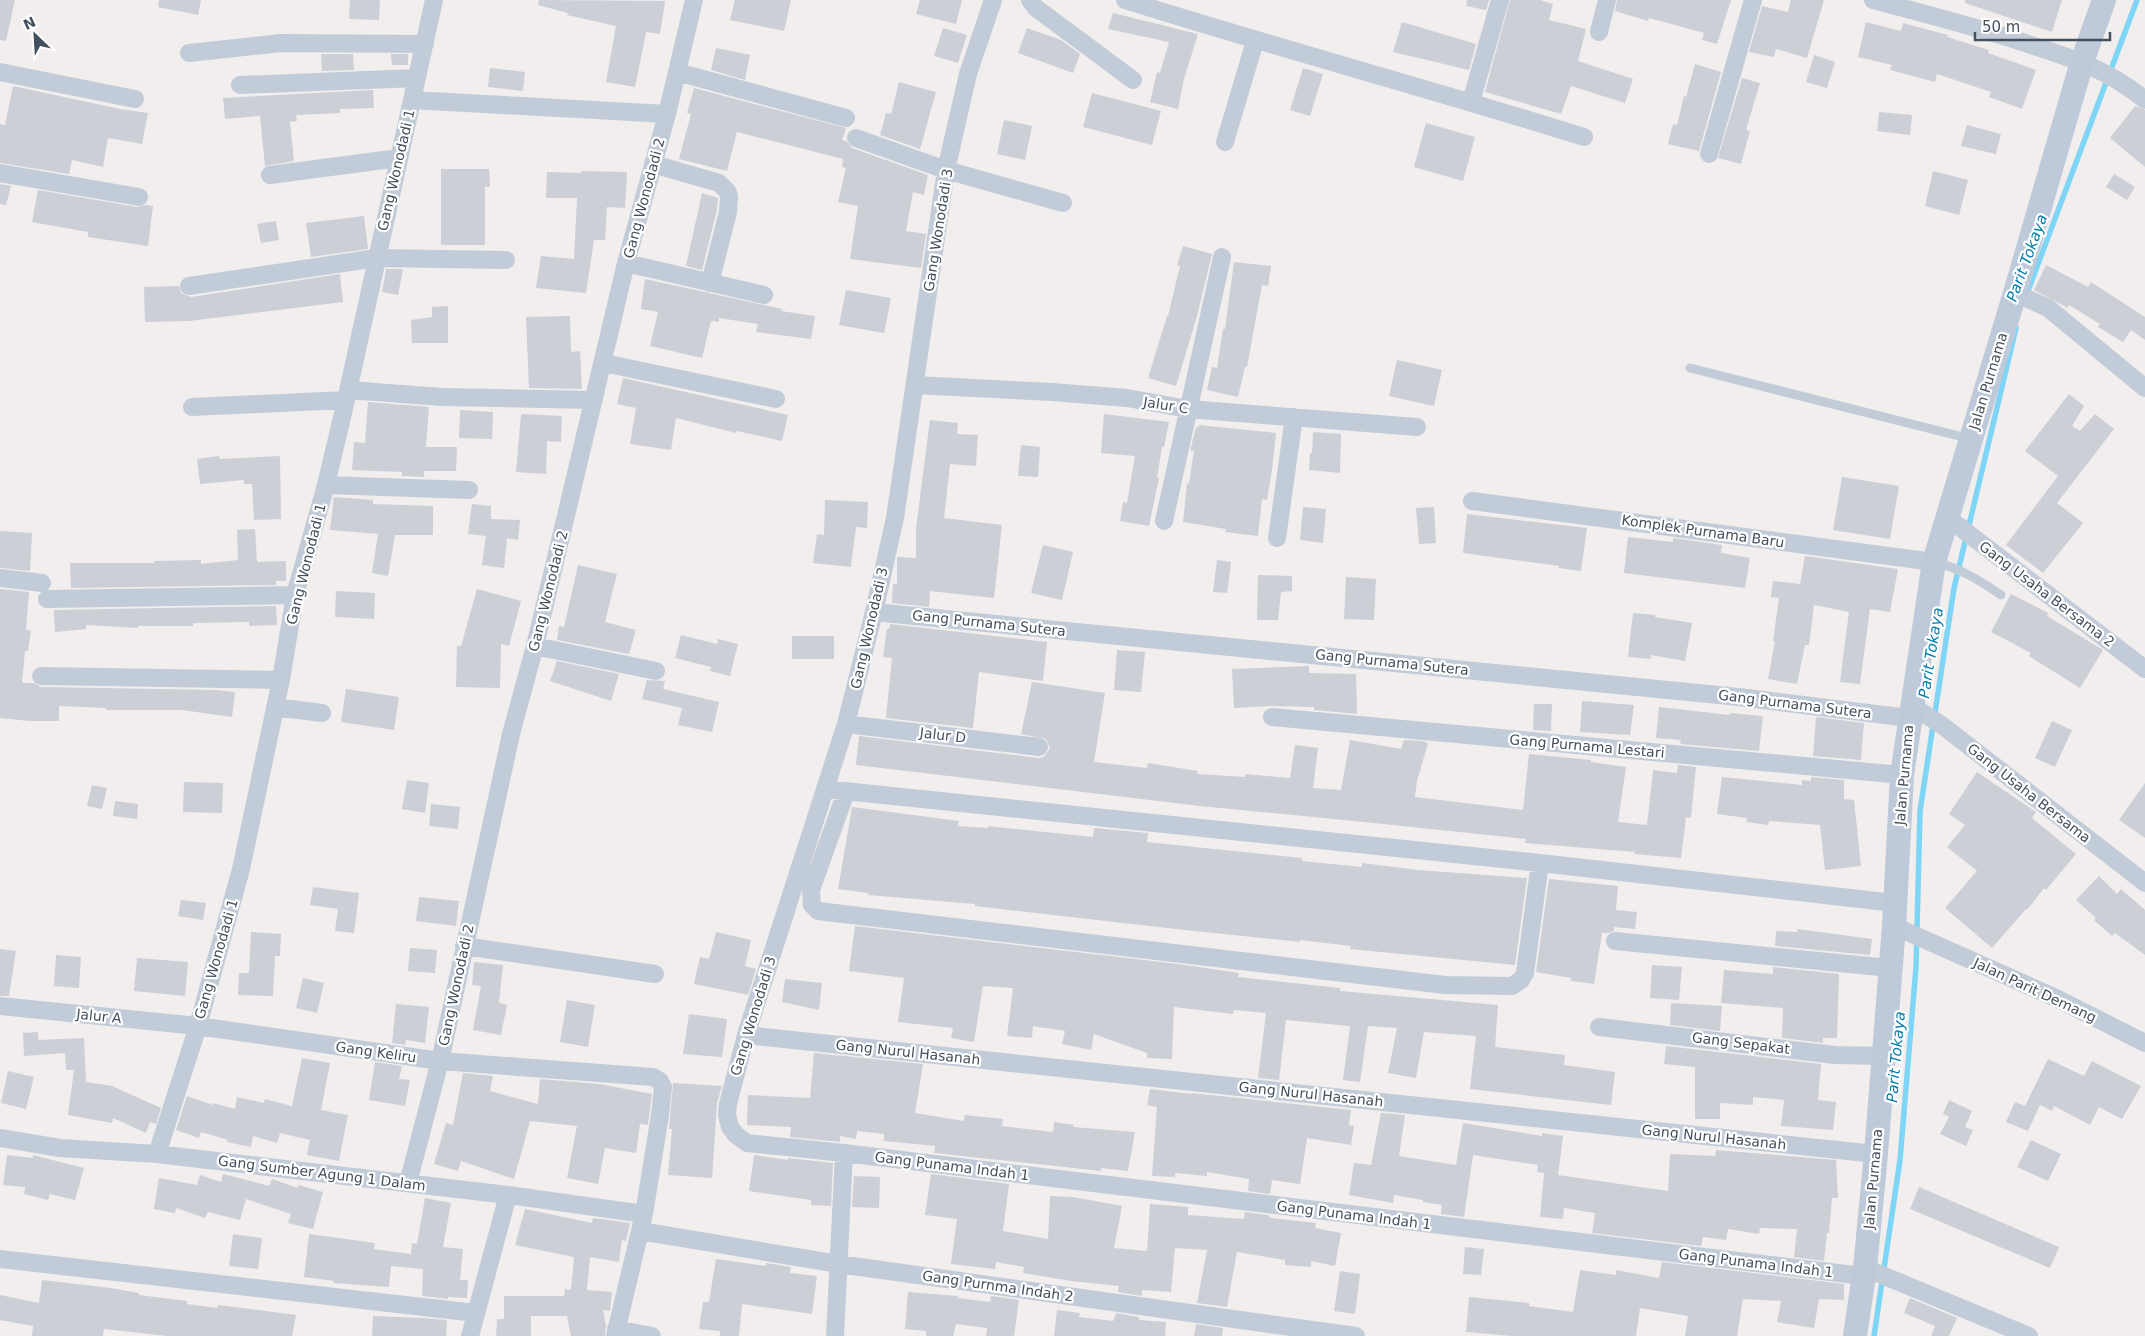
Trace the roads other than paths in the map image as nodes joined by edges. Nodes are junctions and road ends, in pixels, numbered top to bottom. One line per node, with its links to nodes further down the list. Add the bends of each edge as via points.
1 (434, 0): 13 (street, Gang Wonodadi 1)
2 (694, 0): 17 (street, Gang Wonodadi 2)
3 (993, 0): 33 (street, Gang Wonodadi 3, via 968,74)
4 (1030, 0): 19 (street, via 1036,8)
5 (1124, 0): 12 (street)
6 (1500, 0): 24 (street)
7 (1607, 0): 11 (street)
8 (1753, 0): 30 (street)
9 (1873, 0): 15 (street)
10 (2104, 0): 15 (street, Jalan Purnama)
11 (1599, 32)
12 (1255, 41): 24 (street); 29 (street)
13 (424, 44): 14 (street, via 281,43); 18 (street, Gang Wonodadi 1)
14 (189, 53)
15 (2088, 64): 23 (street, via 2125,83); 44 (street, Jalan Purnama)
16 (0, 72): 21 (street)
17 (677, 72): 25 (street, Gang Wonodadi 2); 26 (street)
18 (417, 78): 20 (street); 22 (street, Gang Wonodadi 1)
19 (1133, 80)
20 (240, 85)
21 (135, 99)
22 (412, 100): 25 (street); 31 (street, Gang Wonodadi 1)
23 (2145, 100)
24 (1472, 102): 27 (street)
25 (667, 114): 32 (street, Gang Wonodadi 2)
26 (846, 118)
27 (1584, 137)
28 (856, 138): 33 (street)
29 (1225, 142)
30 (1709, 154)
31 (399, 158): 35 (street); 39 (street, Gang Wonodadi 1)
32 (652, 164): 41 (street, Gang Wonodadi 2); 42 (street, via 719,183 728,192 728,212)
33 (946, 170): 37 (street); 48 (street, Gang Wonodadi 3)
34 (0, 173): 36 (street)
35 (270, 175)
36 (139, 197)
37 (1063, 203)
38 (1222, 257): 54 (street)
39 (377, 258): 40 (street); 43 (street); 50 (street, Gang Wonodadi 1)
40 (506, 260)
41 (626, 263): 42 (street); 46 (street, Gang Wonodadi 2)
42 (710, 283): 45 (street)
43 (189, 286)
44 (2017, 294): 49 (street, via 2048,308); 57 (street, Jalan Purnama)
45 (764, 295)
46 (604, 363): 51 (street); 52 (street, Gang Wonodadi 2)
47 (1690, 368): 57 (lane)
48 (915, 385): 54 (street, Jalur C, via 1127,398); 68 (street, Gang Wonodadi 3, via 895,518)
49 (2145, 388)
50 (347, 395): 52 (street); 53 (street); 58 (street, Gang Wonodadi 1)
51 (776, 399)
52 (594, 400): 69 (street, Gang Wonodadi 2)
53 (192, 407)
54 (1188, 409): 55 (street, Jalur C); 61 (street)
55 (1294, 417): 56 (street, Jalur C); 63 (street)
56 (1417, 427)
57 (1971, 439): 62 (street, Jalan Purnama)
58 (326, 485): 59 (street); 66 (street, Gang Wonodadi 1)
59 (469, 490)
60 (1472, 501): 64 (street, Komplek Purnama Baru)
61 (1164, 521)
62 (1951, 521): 64 (street, Jalan Purnama); 70 (street, Gang Usaha Bersama 2)
63 (1277, 538)
64 (1942, 564): 67 (lane, via 1969,573); 75 (street, Jalan Purnama)
65 (0, 578): 66 (street, via 44,591)
66 (295, 595): 73 (street, Gang Wonodadi 1)
67 (2001, 595)
68 (874, 612): 75 (street, Gang Purnama Sutera); 78 (street, Gang Wonodadi 3)
69 (535, 646): 71 (street); 87 (street, Gang Wonodadi 2, via 511,734)
70 (2145, 670)
71 (656, 671)
72 (41, 676): 73 (street)
73 (281, 680): 74 (street, Gang Wonodadi 1)
74 (275, 707): 76 (street); 91 (street, Gang Wonodadi 1, via 242,869)
75 (1915, 712): 80 (street, Jalan Purnama); 84 (street, Gang Usaha Bersama, via 1943,726)
76 (322, 713)
77 (1272, 717): 80 (street, Gang Purnama Lestari)
78 (846, 724): 79 (street, Jalur D); 81 (street, Gang Wonodadi 3)
79 (1039, 747)
80 (1902, 776): 85 (street, Jalan Purnama)
81 (825, 789): 82 (street, Jalan Parit Demang); 93 (street, Gang Wonodadi 3)
82 (846, 792): 83 (street, Jalan Parit Demang); 83 (street, via 810,890 812,905 818,910 1445,985 1512,986 1521,980 1525,973)
83 (1540, 863): 85 (street, Jalan Parit Demang)
84 (2145, 883)
85 (1898, 919): 88 (street, Jalan Purnama); 94 (street, Jalan Parit Demang, via 1925,938)
86 (1616, 941): 88 (street)
87 (464, 946): 89 (street); 96 (street, Gang Wonodadi 2)
88 (1890, 968): 95 (street, Jalan Purnama)
89 (655, 974)
90 (0, 1006): 91 (street, Jalur A)
91 (198, 1026): 96 (street, Gang Keliru); 99 (street, Gang Wonodadi 1)
92 (1599, 1027): 95 (street, Gang Sepakat, via 1836,1054)
93 (746, 1035): 98 (street, Gang Wonodadi 3, via 728,1104 728,1123 732,1132 747,1142 763,1146); 100 (street, Gang Nurul Hasanah)
94 (2145, 1042)
95 (1883, 1056): 100 (street, Jalan Purnama)
96 (440, 1061): 101 (street, Gang Wonodadi 2); 103 (street, Gang Keliru, via 656,1079 663,1087)
97 (0, 1138): 99 (street, Gang Sumber Agung 1 Dalam, via 60,1148)
98 (844, 1153): 105 (street); 106 (street, Gang Punama Indah 1)
99 (157, 1154): 101 (street, Gang Sumber Agung 1 Dalam)
100 (1876, 1154): 106 (street, Jalan Purnama)
101 (408, 1183): 102 (street, Gang Sumber Agung 1 Dalam)
102 (508, 1195): 103 (street, Gang Sumber Agung 1 Dalam); 107 (street)
103 (642, 1223): 105 (street, Gang Purnma Indah 2); 108 (street)
104 (0, 1259): 107 (street)
105 (838, 1264): 111 (street); 112 (street, Gang Purnma Indah 2)
106 (1868, 1272): 113 (street, Jalan Purnama); 114 (street, Gang Punama Indah 1, via 1894,1279)
107 (476, 1313): 109 (street)
108 (616, 1333): 110 (street)
109 (470, 1336)
110 (652, 1336)
111 (835, 1336)
112 (1356, 1336)
113 (1855, 1336)
114 (2029, 1336)

